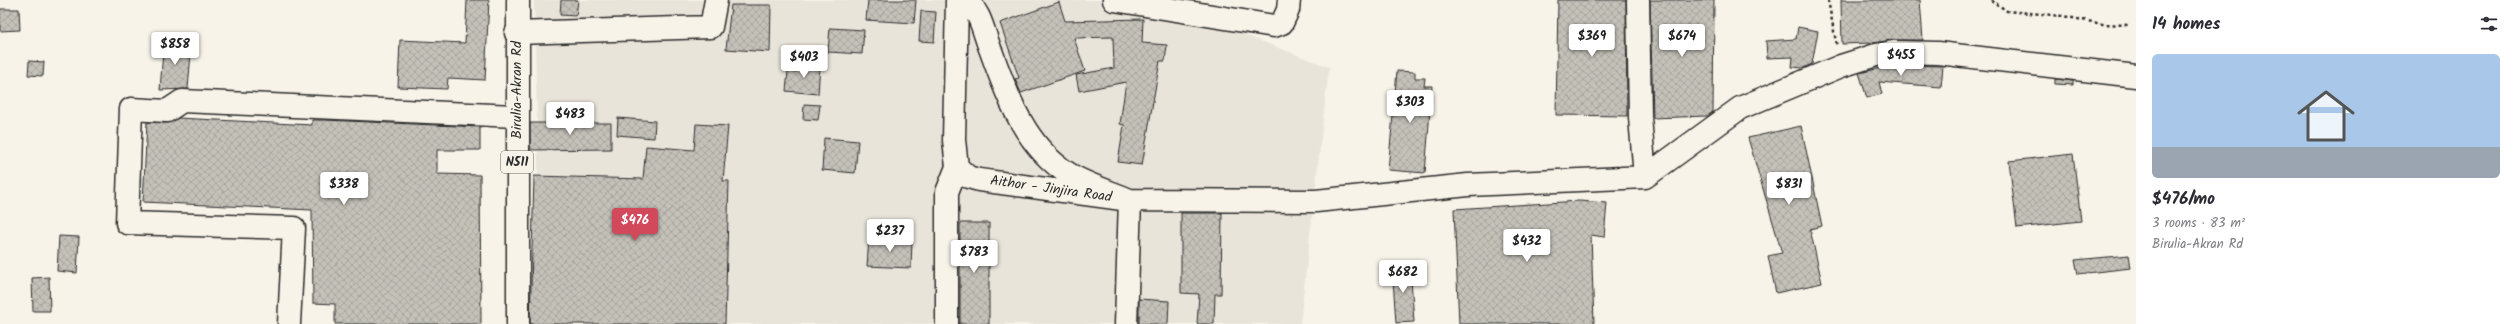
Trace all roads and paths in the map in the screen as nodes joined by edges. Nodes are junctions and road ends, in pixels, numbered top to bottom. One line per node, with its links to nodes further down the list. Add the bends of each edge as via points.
1 (518, 0): 11 (main road, Birulia-Akran Rd / N511)
2 (716, 0): 11 (main road, via 711,27)
3 (957, 0): 15 (main road, via 954,140)
4 (966, 0): 17 (main road, via 975,8 1018,116 1037,148 1069,174)
5 (1114, 0): 6 (main road, via 1274,26 1282,23)
6 (1290, 0)
7 (1638, 0): 16 (main road, via 1640,117)
8 (1828, 0): 12 (path)
9 (1991, 0): 10 (path, via 2007,11)
10 (2128, 25)
11 (516, 33): 14 (main road, Birulia-Akran Rd / N511)
12 (1841, 66): 13 (main road, via 1893,52 1938,53); 16 (main road, via 1740,108)
13 (2136, 76)
14 (517, 116): 18 (main road, via 182,101 167,111 131,109 127,223 294,228); 19 (main road, Birulia-Akran Rd / N511)
15 (957, 167): 17 (main road, Aithor - Jinjira Road, via 968,177 980,180); 20 (main road, via 947,192)
16 (1645, 177): 17 (main road, Aithor - Jinjira Road, via 1468,185 1316,201)
17 (1130, 200): 21 (main road)
18 (289, 324)
19 (518, 324)
20 (947, 324)
21 (1126, 324)

